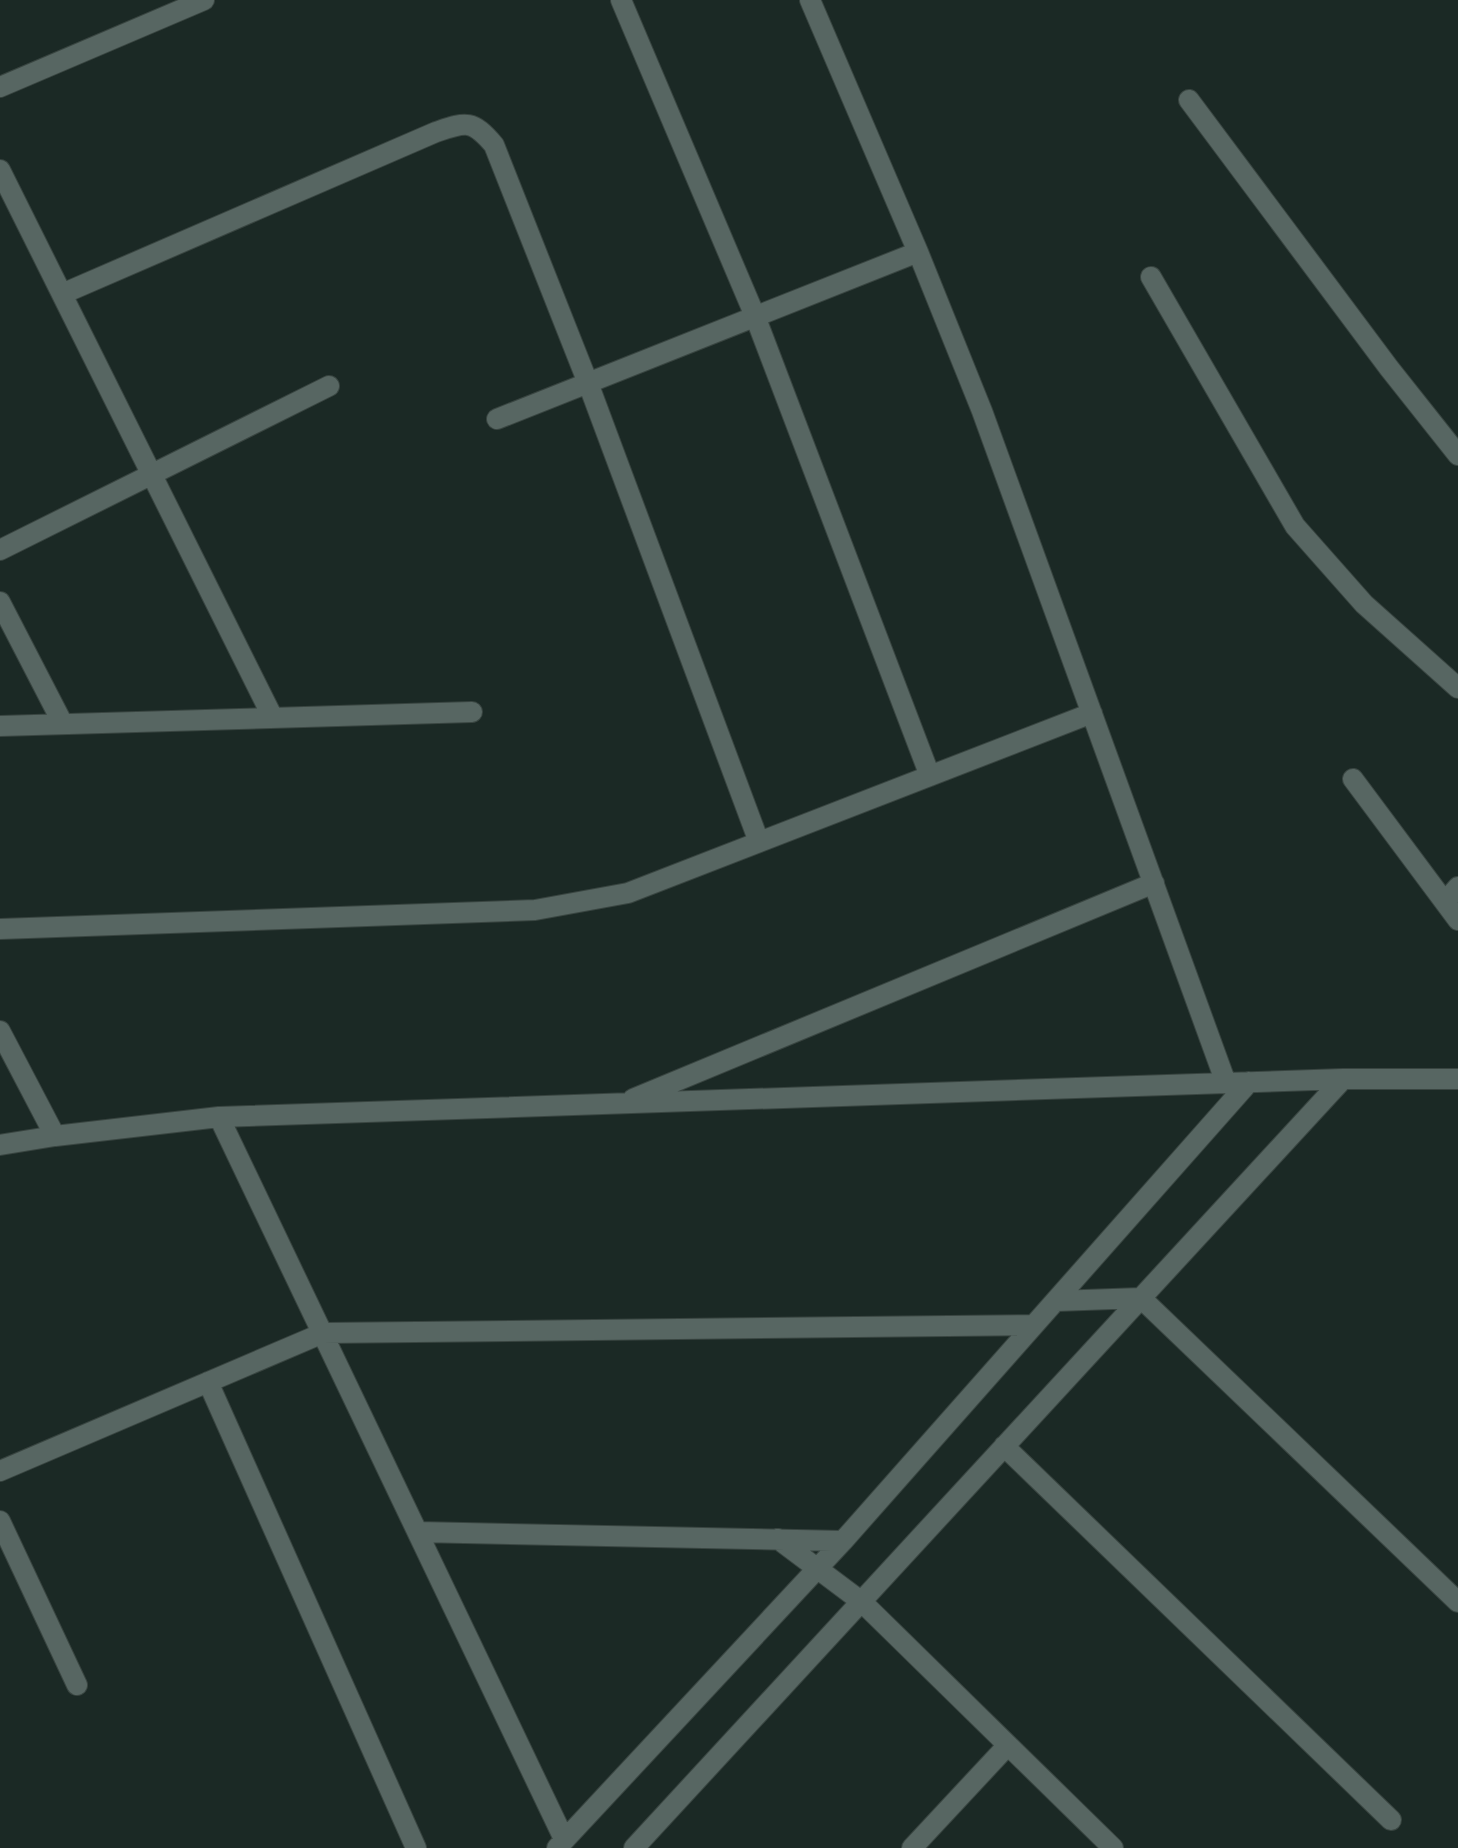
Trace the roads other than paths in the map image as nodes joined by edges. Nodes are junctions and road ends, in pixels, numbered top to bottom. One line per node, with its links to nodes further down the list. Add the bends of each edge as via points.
1 (204, 0): 4 (street)
2 (621, 0): 10 (street)
3 (810, 0): 7 (street)
4 (0, 87)
5 (1189, 100): 14 (street)
6 (0, 170): 9 (street)
7 (918, 252): 10 (street); 20 (street)
8 (1151, 277): 18 (street, via 1295,526 1364,604)
9 (62, 294): 11 (street, via 462,124 481,130 494,145); 15 (street)
10 (755, 316): 11 (street); 24 (street)
11 (588, 383): 13 (street); 26 (street)
12 (329, 386): 15 (street)
13 (497, 419)
14 (1458, 455)
15 (152, 475): 16 (street); 21 (street)
16 (0, 550)
17 (0, 602): 22 (street)
18 (1458, 688)
19 (472, 712): 21 (street)
20 (1092, 713): 24 (street); 27 (street)
21 (273, 718): 22 (street)
22 (63, 724): 23 (street)
23 (0, 726)
24 (930, 776): 26 (street)
25 (1353, 779): 28 (street)
26 (759, 842): 30 (street, via 628,893 535,910)
27 (1154, 883): 35 (street); 36 (street)
28 (1451, 895): 29 (street)
29 (1458, 920)
30 (0, 929)
31 (0, 1031): 38 (street)
32 (1343, 1079): 33 (street); 34 (street); 40 (street)
33 (1458, 1079)
34 (1249, 1082): 35 (street); 41 (street)
35 (1226, 1083): 36 (street)
36 (621, 1104): 37 (street)
37 (219, 1117): 38 (street); 43 (street)
38 (55, 1136): 39 (street)
39 (0, 1145)
40 (1141, 1298): 41 (street); 45 (street); 53 (street)
41 (1056, 1301): 42 (street)
42 (1034, 1325): 43 (street); 50 (street)
43 (323, 1333): 44 (street); 48 (street)
44 (208, 1382): 46 (street); 58 (street)
45 (1004, 1446): 52 (street); 56 (street)
46 (0, 1471)
47 (0, 1521): 54 (street)
48 (418, 1532): 49 (street); 57 (street)
49 (778, 1539): 50 (street); 51 (street)
50 (843, 1541): 51 (street)
51 (817, 1569): 52 (street); 57 (street)
52 (862, 1602): 55 (street); 59 (street)
53 (1458, 1602)
54 (77, 1685)
55 (1008, 1745): 60 (street); 61 (street)
56 (1391, 1820)
57 (560, 1844)
58 (416, 1848)
59 (634, 1848)
60 (912, 1848)
61 (1113, 1848)

